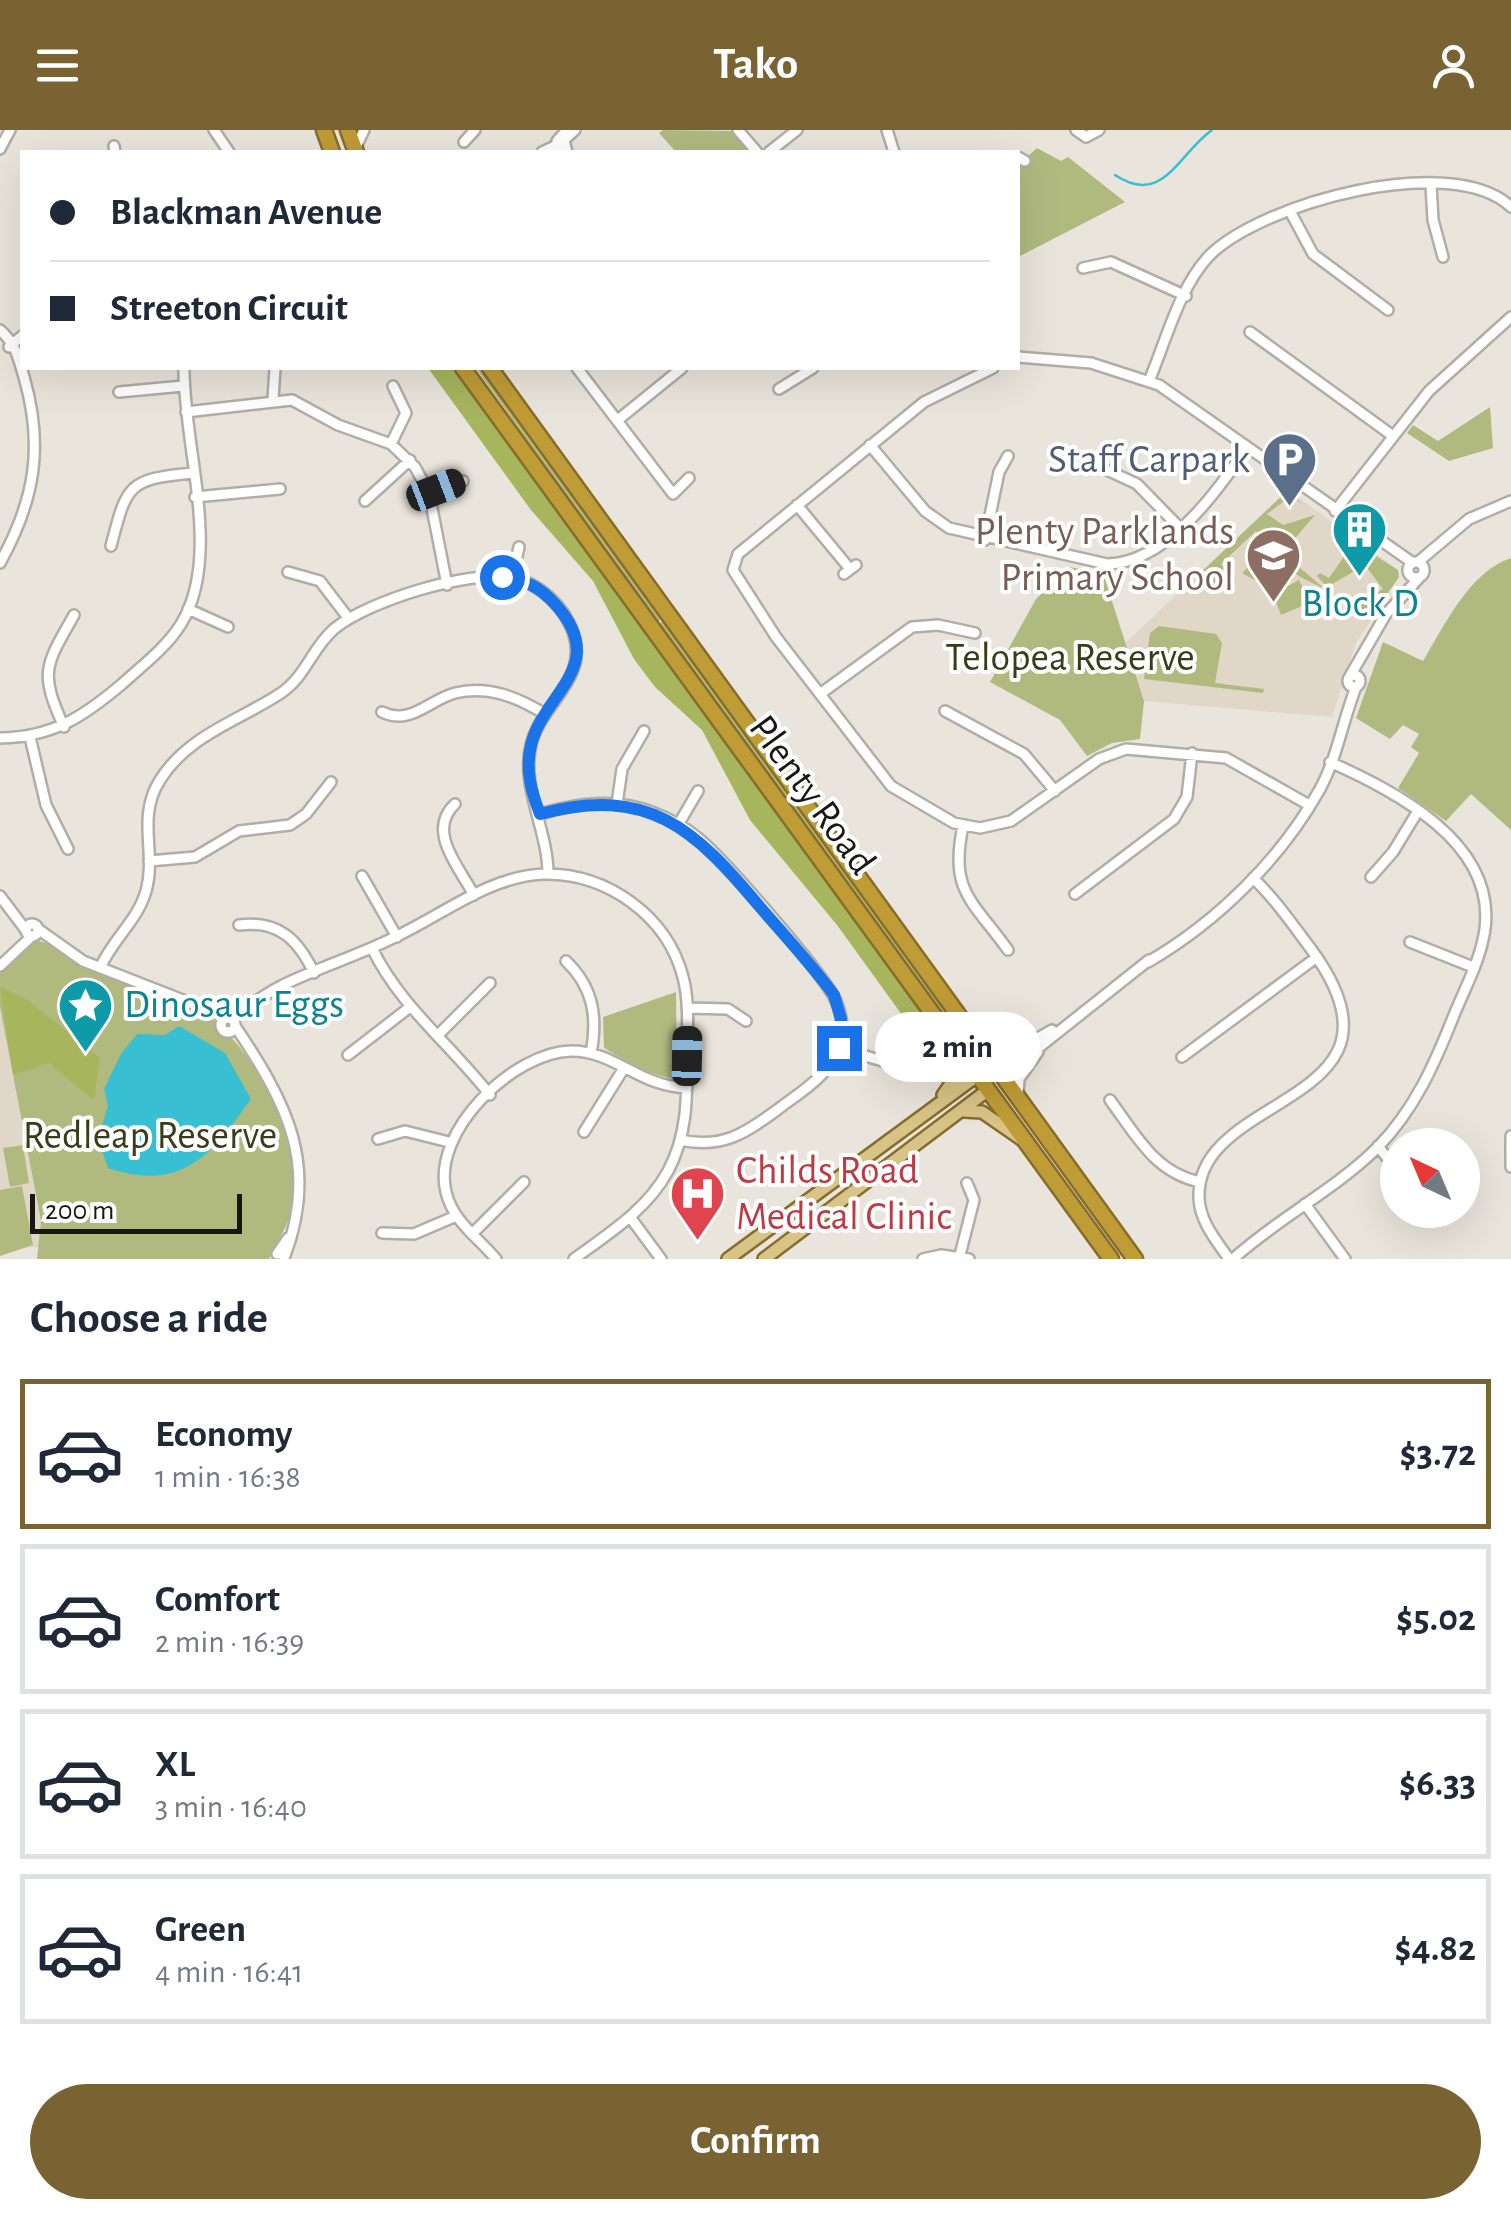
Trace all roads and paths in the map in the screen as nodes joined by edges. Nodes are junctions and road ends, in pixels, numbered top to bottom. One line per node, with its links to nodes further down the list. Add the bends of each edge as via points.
1 (10, 130): 9 (street)
2 (568, 130): 8 (street)
3 (575, 130): 8 (street)
4 (738, 130): 10 (street)
5 (797, 130): 11 (street)
6 (1076, 130): 7 (street, via 1086,136)
7 (1099, 130)
8 (562, 148)
9 (0, 149)
10 (754, 150)
11 (772, 150)
12 (1431, 185): 13 (street, via 1481,188); 14 (street, via 1353,188); 15 (street)
13 (1511, 206)
14 (1291, 212): 17 (street, via 1220,247); 18 (street, via 1313,254)
15 (1443, 257)
16 (1082, 268): 17 (street, via 1111,262)
17 (1186, 296): 35 (street)
18 (1388, 310)
19 (1511, 317): 43 (street, via 1435,385)
20 (1250, 332): 43 (street)
21 (0, 333): 22 (street)
22 (16, 341)
23 (1020, 360): 35 (street, via 1107,366)
24 (23, 370): 66 (street, via 36,420 36,469 26,511)
25 (184, 370): 36 (street)
26 (275, 370): 40 (street)
27 (464, 370): 129 (highway, Plenty Road)
28 (491, 370): 133 (highway, Plenty Road)
29 (579, 370): 42 (street)
30 (680, 370): 42 (street)
31 (810, 370): 38 (street)
32 (988, 370): 34 (street)
33 (994, 370): 34 (street)
34 (982, 372): 45 (street, via 924,402)
35 (1147, 380): 46 (street)
36 (184, 386): 39 (street); 41 (street)
37 (393, 386): 44 (street, via 406,413)
38 (779, 389)
39 (118, 392)
40 (274, 399): 41 (street); 44 (street, via 309,406 338,425)
41 (186, 412): 50 (street)
42 (619, 419): 55 (street)
43 (1393, 436): 61 (street)
44 (391, 444): 48 (street)
45 (870, 445): 60 (street); 63 (street, via 935,520)
46 (1247, 448): 61 (street); 62 (street, via 1218,489)
47 (1008, 456): 63 (street)
48 (410, 460): 54 (street); 57 (street)
49 (1096, 465): 62 (street, via 1129,478)
50 (193, 472): 56 (street); 64 (street, via 134,484)
51 (689, 478): 55 (street)
52 (462, 480): 54 (street)
53 (280, 489): 56 (street)
54 (429, 493): 71 (street)
55 (672, 494): 59 (street)
56 (195, 497): 72 (street, via 200,565)
57 (365, 500)
58 (1511, 501): 68 (street, via 1470,519)
59 (666, 504)
60 (797, 505): 67 (street); 77 (street, via 732,566)
61 (1337, 513): 68 (street)
62 (1178, 527): 63 (street, via 1145,555 1114,564)
63 (985, 540)
64 (111, 546)
65 (519, 547): 70 (street)
66 (0, 563)
67 (850, 569)
68 (1415, 569): 86 (street, via 1361,660)
69 (288, 572): 74 (street, via 326,586)
70 (512, 578): 71 (street); 80 (street, via 548,597 575,641 571,679)
71 (447, 585): 74 (street)
72 (188, 609): 75 (street); 81 (street, via 159,651)
73 (74, 615): 81 (street, via 45,672)
74 (349, 619): 98 (street, via 326,637 287,689 207,734 174,761 148,806)
75 (228, 627)
76 (975, 632): 77 (street, via 912,627)
77 (820, 694): 96 (street, via 894,790)
78 (944, 711): 89 (street, via 1024,754)
79 (382, 712): 80 (street, via 403,717 473,690 505,694)
80 (545, 714): 94 (street, via 528,765)
81 (64, 727): 83 (street)
82 (644, 731): 92 (street, via 622,769)
83 (30, 736): 84 (street); 97 (street, via 46,804)
84 (0, 738)
85 (1192, 753): 89 (street, via 1112,753); 90 (street, via 1234,760); 103 (street, via 1188,791 1174,820)
86 (1328, 765): 90 (street); 93 (street)
87 (332, 782): 98 (street, via 290,824 239,831 195,857)
88 (698, 791): 95 (street)
89 (1055, 792): 96 (street, via 1004,824)
90 (1310, 802): 102 (street)
91 (455, 804): 104 (street, via 444,818 443,836)
92 (618, 804): 94 (street); 95 (street)
93 (1418, 811): 101 (street); 115 (street, via 1462,850 1480,882 1486,925)
94 (540, 814): 99 (street)
95 (678, 824): 126 (street, via 718,856 829,989 841,1019)
96 (964, 826): 111 (street, via 959,880)
97 (68, 850)
98 (149, 861): 116 (street, via 140,906)
99 (548, 874): 104 (street, via 511,879); 120 (street, via 604,886 638,908 674,954)
100 (362, 876): 108 (street)
101 (1371, 876)
102 (1252, 879): 112 (street); 121 (street)
103 (1076, 894)
104 (474, 895): 108 (street)
105 (0, 896): 107 (street)
106 (239, 925): 117 (street, via 282,931)
107 (30, 931): 114 (street); 116 (street)
108 (397, 937): 110 (street)
109 (1410, 942): 115 (street)
110 (372, 948): 117 (street); 119 (street)
111 (1008, 950)
112 (1317, 958): 130 (street); 153 (street, via 1343,1003 1343,1032 1333,1058 1220,1148)
113 (566, 961): 127 (street, via 590,995)
114 (0, 966)
115 (1474, 967): 148 (street, via 1429,1076)
116 (100, 968): 123 (street, via 200,1004)
117 (314, 972): 123 (street, via 278,987)
118 (490, 983): 124 (street)
119 (410, 1008): 124 (street); 128 (street)
120 (688, 1008): 122 (street, via 728,1009); 135 (street)
121 (1080, 1012): 125 (street); 133 (street)
122 (746, 1021)
123 (230, 1024): 160 (street, via 298,1146 301,1194)
124 (438, 1034): 137 (street)
125 (1046, 1042): 133 (street); 138 (street, via 1019,1078)
126 (839, 1048): 131 (street); 146 (street, via 820,1077 738,1137 712,1144)
127 (591, 1052): 132 (street); 137 (street, via 541,1057)
128 (348, 1055)
129 (962, 1055): 134 (highway, Plenty Road); 141 (main road, via 958,1075)
130 (1182, 1057)
131 (889, 1062)
132 (624, 1068): 135 (street, via 654,1084); 142 (street)
133 (998, 1070): 134 (highway); 136 (highway); 138 (highway, Plenty Road)
134 (978, 1075): 136 (highway, Plenty Road); 141 (main road)
135 (687, 1088): 146 (street)
136 (988, 1090): 140 (main road); 149 (highway, Plenty Road)
137 (490, 1094): 147 (street)
138 (1018, 1097): 170 (highway, Plenty Road)
139 (1110, 1100): 153 (street, via 1162,1167)
140 (964, 1111): 143 (main road); 149 (main road, via 982,1112)
141 (925, 1114): 143 (main road); 166 (main road)
142 (584, 1132)
143 (934, 1132): 167 (main road)
144 (1511, 1136): 151 (street)
145 (378, 1139): 147 (street, via 415,1132)
146 (680, 1140): 157 (street, via 662,1181)
147 (449, 1142): 156 (street, via 444,1178)
148 (1378, 1146): 150 (street); 155 (street)
149 (1031, 1147): 169 (highway, Plenty Road)
150 (1380, 1149)
151 (1511, 1166)
152 (524, 1182): 159 (street)
153 (1200, 1182): 162 (street, via 1202,1216)
154 (966, 1183): 161 (street, via 974,1200)
155 (1305, 1204): 162 (street); 171 (street)
156 (456, 1216): 158 (street, via 414,1234); 159 (street)
157 (630, 1217): 164 (street); 165 (street)
158 (382, 1233)
159 (472, 1234): 163 (street)
160 (279, 1257)
161 (964, 1257): 168 (street)
162 (1229, 1258)
163 (496, 1259)
164 (574, 1259)
165 (661, 1259)
166 (728, 1259)
167 (764, 1259)
168 (922, 1259)
169 (1111, 1259)
170 (1135, 1259)
171 (1345, 1259)

